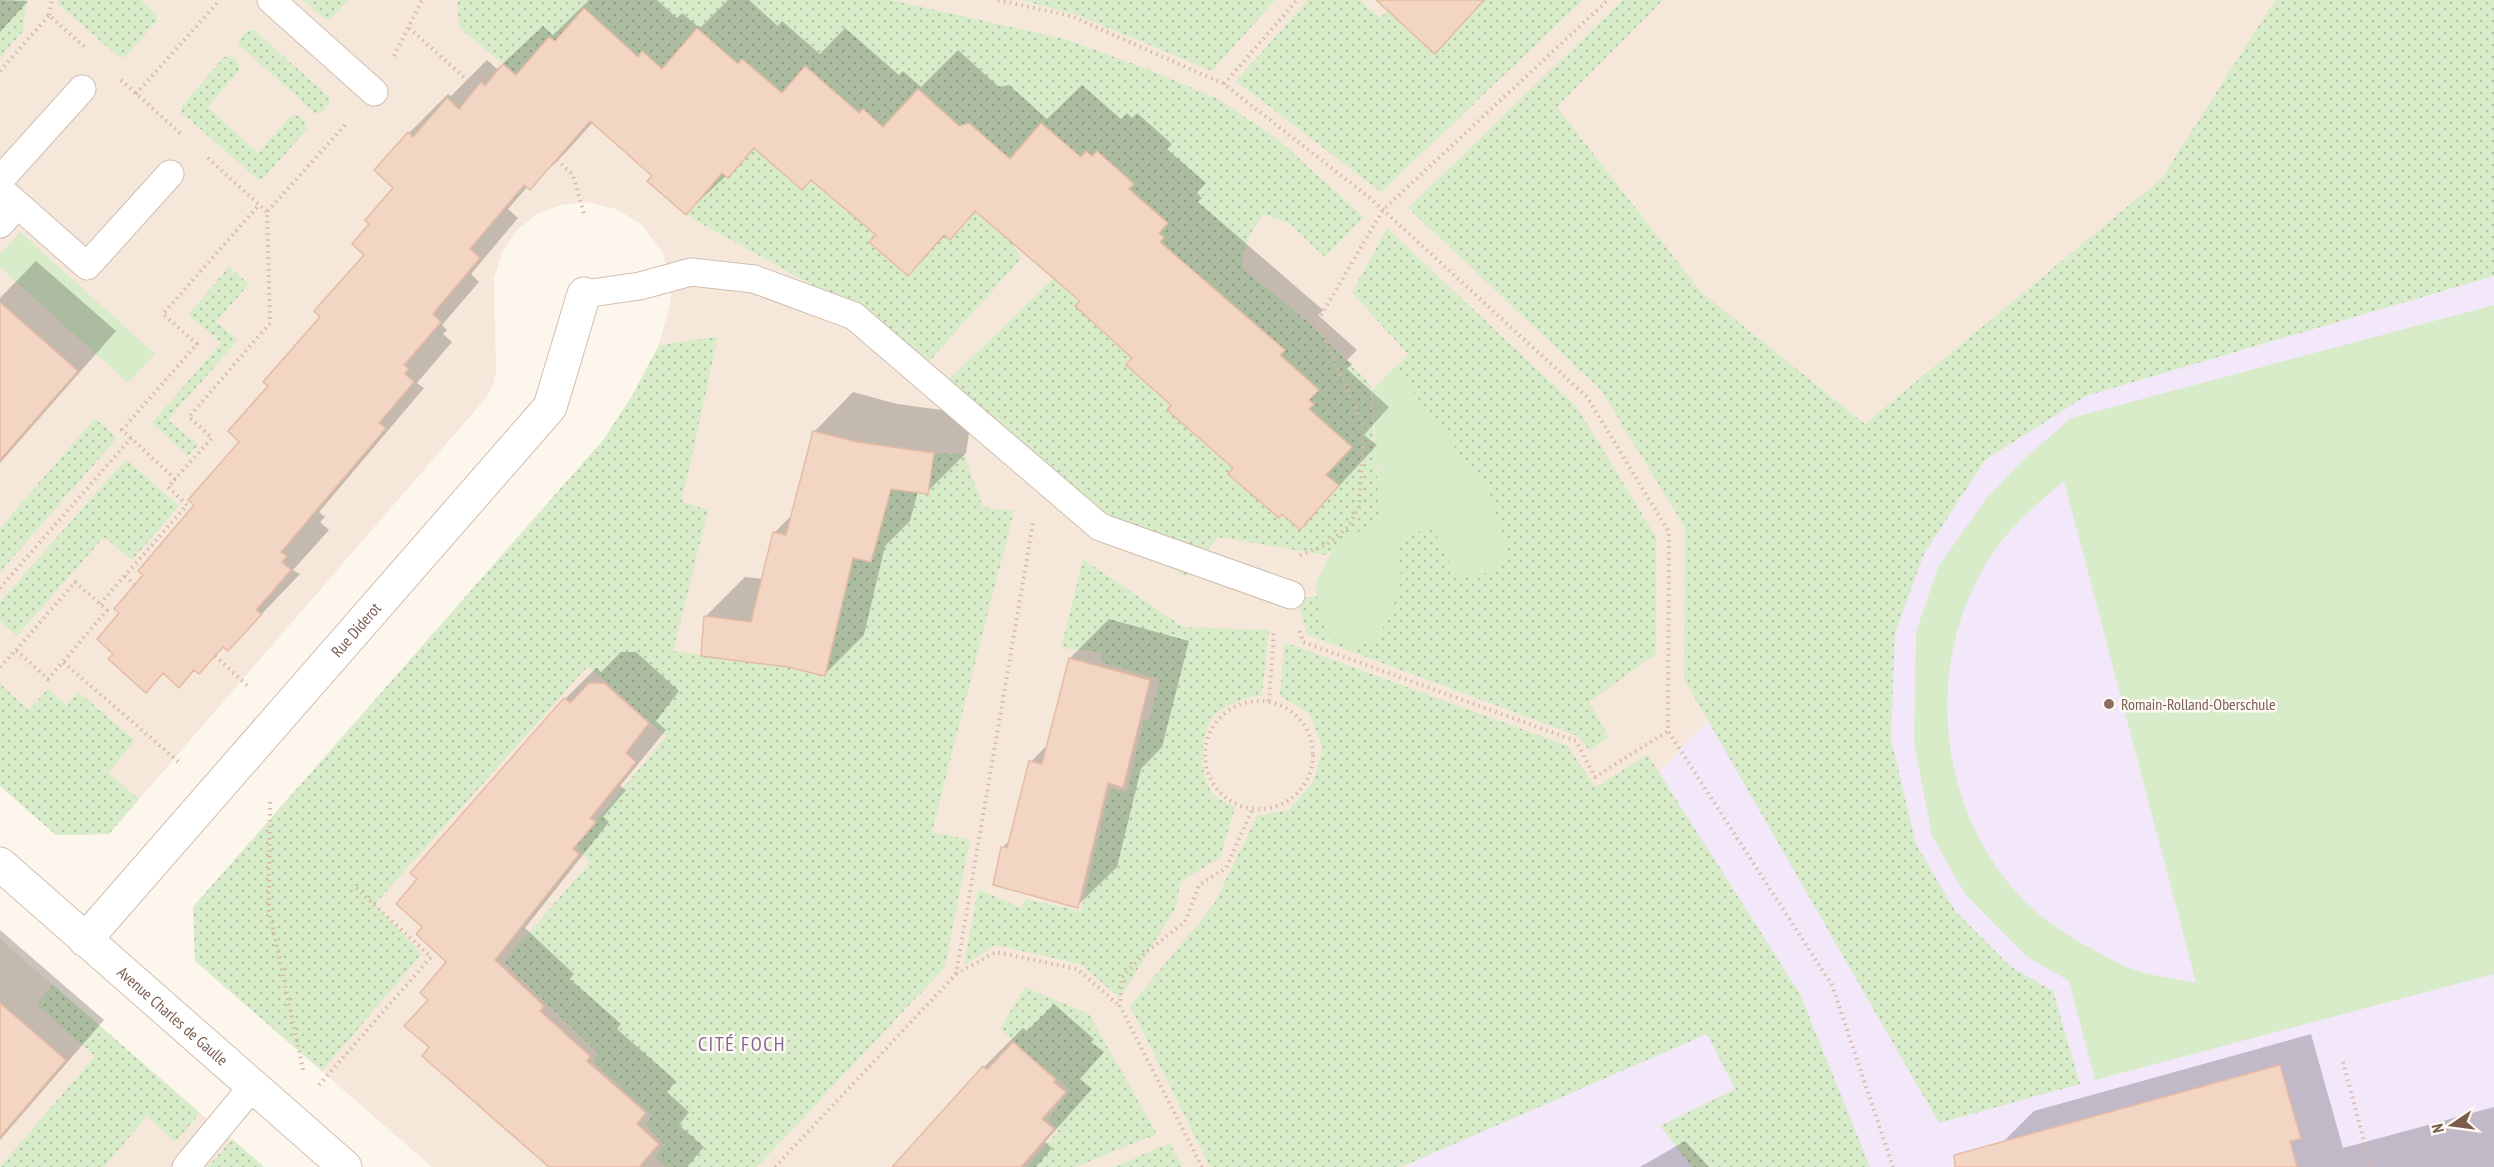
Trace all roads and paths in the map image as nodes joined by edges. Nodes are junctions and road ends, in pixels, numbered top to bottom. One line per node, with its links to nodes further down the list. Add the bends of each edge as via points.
1 (51, 0): 8 (path)
2 (220, 0): 17 (path)
3 (271, 0): 16 (lane)
4 (422, 0): 9 (path)
5 (998, 0): 13 (path, via 1071,16)
6 (1297, 0): 13 (path)
7 (1608, 0): 25 (path)
8 (49, 15): 10 (path); 11 (path)
9 (409, 28): 14 (path); 16 (path)
10 (93, 54)
11 (0, 71)
12 (119, 78): 17 (path)
13 (1224, 84): 25 (path)
14 (476, 88)
15 (82, 90): 22 (lane)
16 (374, 92): 26 (path)
17 (136, 94): 18 (path)
18 (189, 141)
19 (207, 157): 23 (path)
20 (556, 160): 27 (path, via 573,175)
21 (170, 174): 24 (lane, via 87,266)
22 (0, 180)
23 (259, 205): 26 (path); 29 (path, via 163,314 197,344 122,430)
24 (6, 206)
25 (1383, 210): 35 (path, via 1317,322 1364,427 1359,507 1348,527 1326,545 1298,557); 43 (path, via 1587,397 1670,532)
26 (267, 212): 31 (path, via 270,323 189,417 212,438)
27 (584, 214)
28 (584, 294): 30 (lane, via 640,286 691,272 754,279 854,316); 49 (street, Rue Diderot, via 550,407)
29 (130, 438): 31 (path); 34 (path)
30 (1040, 476): 35 (lane, via 1100,527); 50 (path)
31 (175, 480): 32 (path, via 168,488 187,505)
32 (125, 576): 33 (path); 36 (path)
33 (135, 585)
34 (0, 588)
35 (1284, 593): 42 (path); 43 (path, via 1303,642 1576,741 1595,777)
36 (100, 604): 37 (path, via 75,582); 39 (path, via 107,610)
37 (16, 650): 39 (path, via 48,679); 40 (path)
38 (215, 656): 41 (path)
39 (63, 662): 44 (path)
40 (0, 667)
41 (249, 687)
42 (1269, 701): 46 (path, via 1302,719 1315,749 1309,780 1286,803); 46 (path, via 1253,700 1220,716 1205,742 1206,769 1218,792)
43 (1668, 731): 60 (path, via 1832,986)
44 (181, 765)
45 (270, 802): 53 (path, via 268,910)
46 (1252, 810): 51 (path, via 1226,868 1199,885 1185,922 1144,953 1122,977)
47 (0, 864): 49 (street, Avenue Charles de Gaulle)
48 (353, 885): 54 (path, via 431,957)
49 (86, 940): 55 (street, Avenue Charles de Gaulle)
50 (956, 974): 51 (path, via 996,952 1077,969); 58 (path)
51 (1120, 1006): 59 (path)
52 (2343, 1062): 61 (path)
53 (303, 1071)
54 (319, 1085)
55 (252, 1087): 56 (lane); 57 (street, Avenue Charles de Gaulle)
56 (186, 1167)
57 (345, 1167)
58 (775, 1167)
59 (1202, 1167)
60 (1893, 1167)
61 (2371, 1167)

